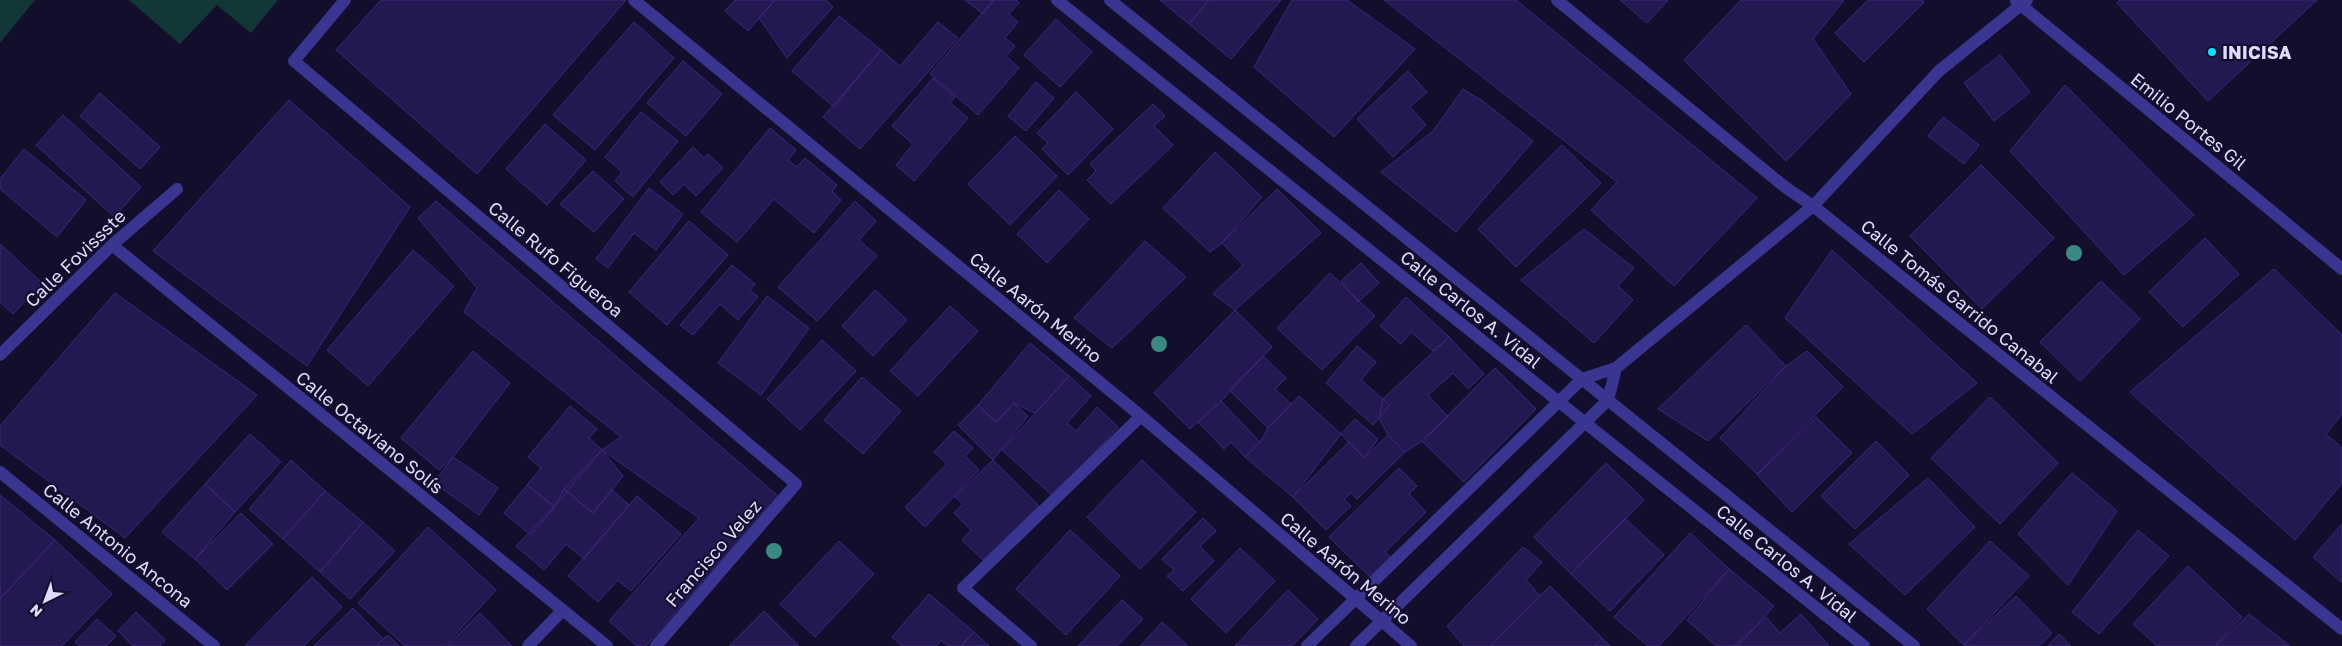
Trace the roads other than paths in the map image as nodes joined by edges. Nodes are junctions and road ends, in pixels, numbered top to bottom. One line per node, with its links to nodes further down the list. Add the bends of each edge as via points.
1 (345, 0): 19 (street, Calle Rufo Figueroa, via 294,61)
2 (634, 0): 16 (street, Calle Aarón Merino)
3 (1057, 0): 15 (street, Calle Carlos A. Vidal)
4 (1110, 0): 13 (street, Calle Carlos A. Vidal)
5 (1557, 0): 8 (street, Calle Tomás Garrido Canabal, via 1785,187)
6 (2021, 2): 8 (street, via 1938,71); 10 (street, Emilio Portes Gil)
7 (177, 188): 9 (street, Calle Fovissste)
8 (1813, 206): 12 (street); 23 (street, Calle Tomás Garrido Canabal)
9 (112, 245): 11 (street, Calle Fovissste); 21 (street, Calle Octaviano Solís)
10 (2342, 269)
11 (0, 355)
12 (1616, 368): 13 (street); 14 (street)
13 (1582, 379): 14 (street, Calle Carlos A. Vidal); 15 (street)
14 (1608, 400): 17 (street); 33 (street, Calle Carlos A. Vidal)
15 (1559, 402): 17 (street, Calle Carlos A. Vidal); 20 (street)
16 (1141, 416): 20 (street, Calle Aarón Merino); 28 (street, via 963,588)
17 (1585, 423): 22 (street); 32 (street, Calle Carlos A. Vidal)
18 (0, 472): 24 (street, Calle Antonio Ancona)
19 (796, 484): 27 (street, Francisco Velez)
20 (1356, 599): 22 (street, Calle Aarón Merino); 29 (street)
21 (563, 610): 25 (street); 26 (street, Calle Octaviano Solís)
22 (1381, 622): 30 (street); 31 (street, Calle Aarón Merino)
23 (2342, 629)
24 (214, 646)
25 (528, 646)
26 (607, 646)
27 (656, 646)
28 (1031, 646)
29 (1308, 646)
30 (1356, 646)
31 (1412, 646)
32 (1864, 646)
33 (1914, 646)

